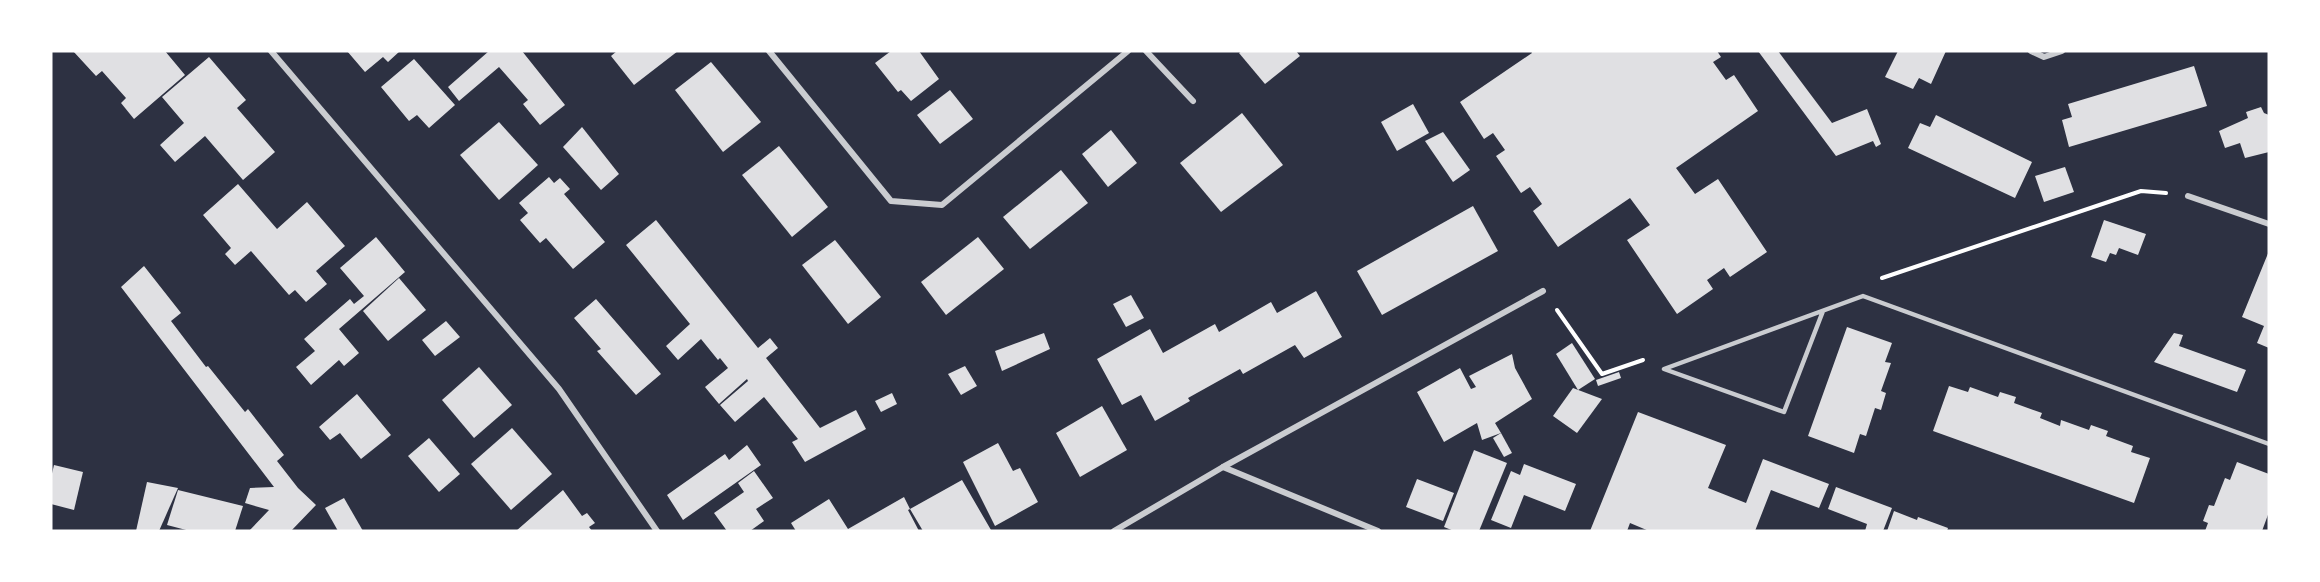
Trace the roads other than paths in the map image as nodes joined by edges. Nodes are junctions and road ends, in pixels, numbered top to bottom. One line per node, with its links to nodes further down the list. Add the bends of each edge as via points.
1 (271, 51): 14 (street, via 559,389)
2 (769, 51): 3 (street, via 891,201 942,205)
3 (1128, 51)
4 (1146, 51): 7 (street)
5 (2031, 51): 6 (street, via 2044,57)
6 (2062, 51)
7 (1193, 101)
8 (2188, 196): 9 (street)
9 (2269, 224)
10 (1543, 291): 13 (street)
11 (1822, 311): 11 (lane, via 1784,412 1664,369 1749,338); 12 (lane, via 1863,296)
12 (2269, 444)
13 (1223, 467): 15 (street); 16 (street)
14 (657, 531)
15 (1114, 531)
16 (1378, 531)

